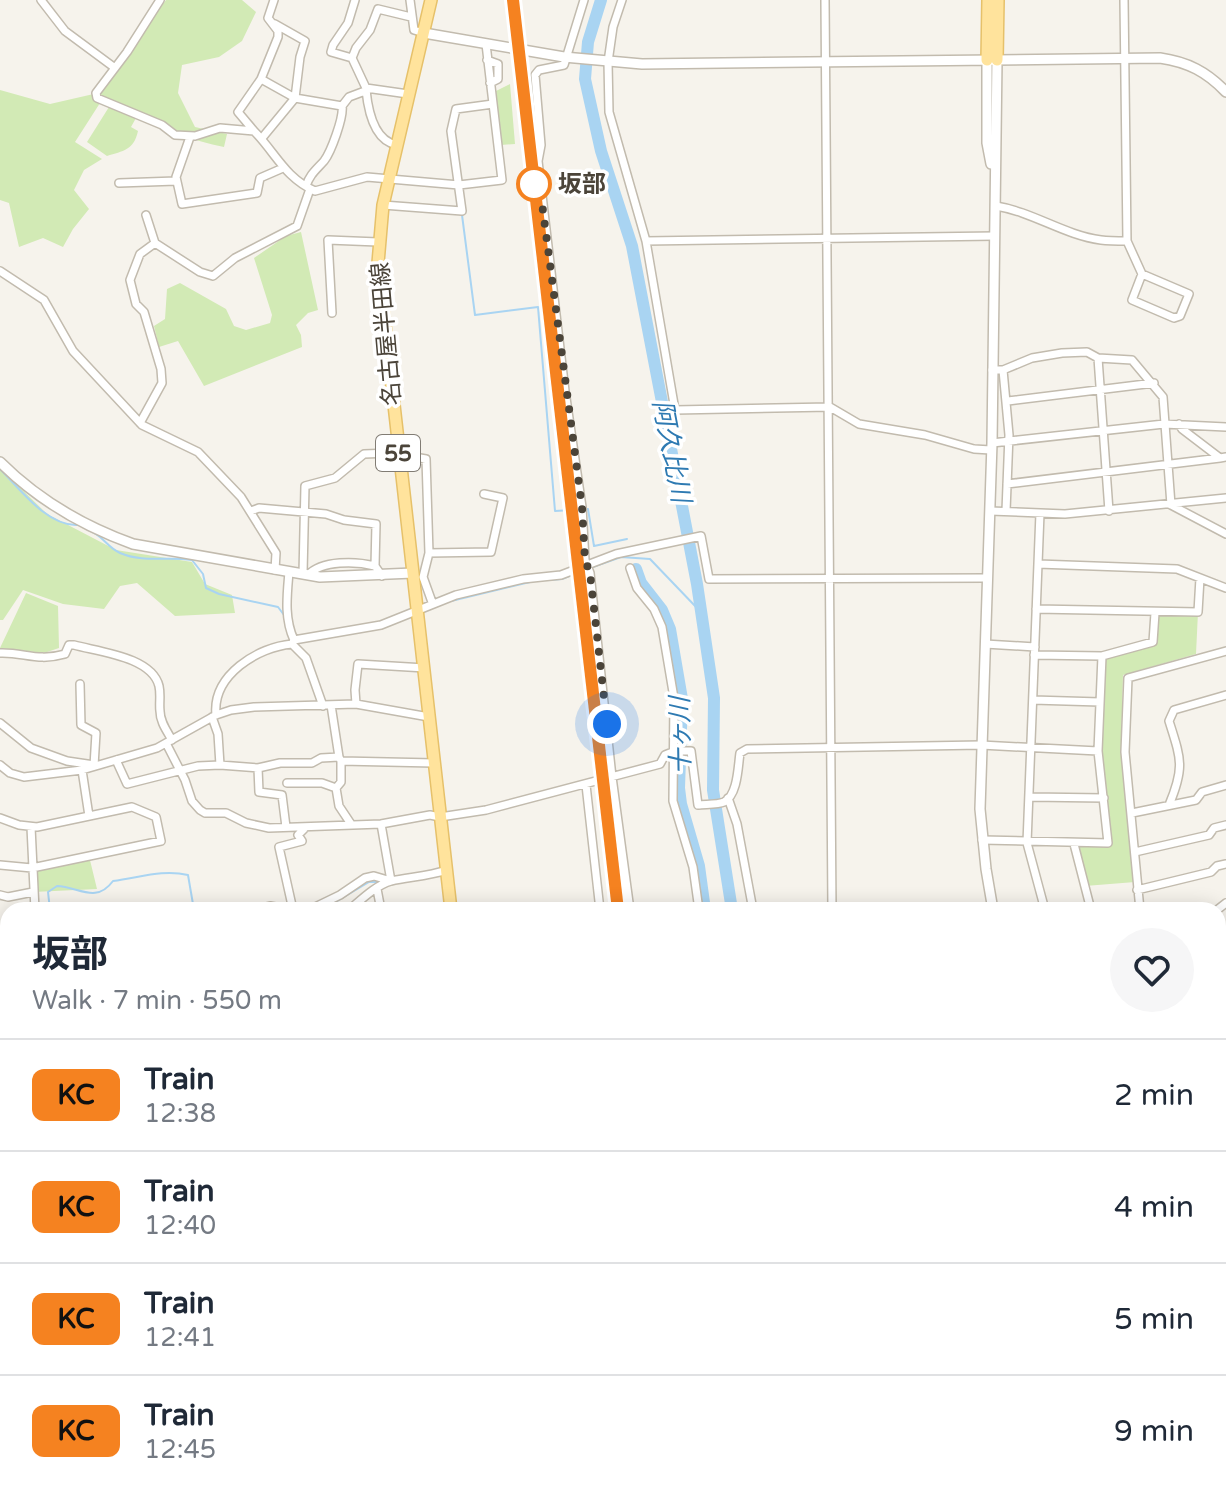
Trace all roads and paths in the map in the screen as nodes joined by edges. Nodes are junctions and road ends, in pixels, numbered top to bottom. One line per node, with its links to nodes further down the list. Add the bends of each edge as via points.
1 (41, 0): 23 (street, via 65,31)
2 (160, 0): 23 (street)
3 (274, 0): 14 (street, via 268,18)
4 (355, 0): 18 (street, via 331,52)
5 (410, 0): 13 (street)
6 (431, 0): 15 (main road, 名古屋半田線 / 55)
7 (584, 0): 17 (street)
8 (622, 0): 21 (street)
9 (825, 0): 22 (street)
10 (988, 0): 20 (main road)
11 (998, 0): 20 (main road)
12 (1124, 0): 19 (street)
13 (411, 17): 15 (street, via 414,30); 18 (street, via 378,9)
14 (272, 24): 24 (street, via 278,37); 28 (street, via 305,41)
15 (424, 33): 16 (street); 27 (main road, 名古屋半田線 / 55)
16 (486, 44): 17 (street); 29 (street)
17 (564, 57): 21 (street); 84 (street, via 564,65 539,70 534,83 544,219)
18 (352, 58): 25 (street)
19 (1125, 58): 20 (street); 26 (street, via 1190,65); 47 (street)
20 (992, 60): 22 (street); 41 (street)
21 (605, 61): 22 (street); 46 (street, via 609,112)
22 (826, 62): 45 (street)
23 (115, 68): 32 (street, via 97,98)
24 (261, 79): 28 (street); 31 (street, via 238,112)
25 (366, 90): 27 (street); 30 (street); 34 (street, via 378,133 386,143)
26 (1226, 92)
27 (408, 94): 34 (main road, 名古屋半田線 / 55)
28 (295, 98): 30 (street); 33 (street)
29 (493, 104): 39 (street, via 456,109 451,131); 39 (street, via 502,180)
30 (342, 106): 40 (street, via 342,119)
31 (254, 131): 32 (street, via 220,128); 33 (street)
32 (190, 137): 37 (street)
33 (262, 138): 35 (street)
34 (397, 145): 36 (main road, 名古屋半田線 / 55)
35 (283, 168): 37 (street, via 260,178 257,193 182,204); 40 (street)
36 (389, 180): 39 (street); 40 (street, via 367,177 319,191); 42 (main road, 名古屋半田線 / 55)
37 (176, 181): 38 (street)
38 (119, 183)
39 (459, 185): 42 (street, via 462,211)
40 (308, 188): 49 (street, via 297,226 235,258 213,276)
41 (996, 203): 44 (street); 47 (street, via 1099,240)
42 (383, 205): 48 (main road, 名古屋半田線 / 55)
43 (146, 215): 49 (street)
44 (995, 236): 45 (street); 54 (street)
45 (828, 238): 46 (street); 59 (street)
46 (646, 241): 59 (street, via 675,410)
47 (1127, 241): 51 (street)
48 (378, 242): 52 (street, via 328,240); 67 (main road, 名古屋半田線 / 55, via 378,285)
49 (155, 243): 60 (street, via 140,254 130,280 162,383)
50 (0, 271): 60 (street, via 44,300 73,351)
51 (1142, 274): 51 (street, via 1132,300 1180,316 1189,294)
52 (332, 313)
53 (1098, 358): 55 (street, via 1087,352 1049,354); 56 (street, via 1132,360); 57 (street)
54 (992, 370): 55 (street); 66 (street)
55 (1003, 370): 58 (street)
56 (1154, 383): 57 (street); 61 (street, via 1163,397)
57 (1100, 390): 58 (street); 64 (street)
58 (1008, 401): 65 (street)
59 (830, 407): 66 (street, via 859,424 974,449); 93 (street)
60 (140, 423): 76 (street, via 198,452)
61 (1164, 424): 62 (street); 64 (street); 70 (street)
62 (1179, 424): 63 (street); 68 (street)
63 (1226, 427)
64 (1103, 430): 65 (street); 71 (street)
65 (1009, 442): 66 (street); 72 (street)
66 (991, 446): 77 (street)
67 (398, 454): 81 (street, via 364,454 335,478 305,486); 83 (street, via 426,459); 90 (main road, 名古屋半田線 / 55)
68 (1223, 458): 70 (street)
69 (0, 462): 88 (street, via 43,499 119,539)
70 (1167, 465): 71 (street); 75 (street)
71 (1107, 471): 72 (street); 79 (street)
72 (1007, 484): 78 (street)
73 (484, 494): 83 (street, via 503,498 491,552)
74 (1226, 498): 75 (street)
75 (1171, 505): 79 (street); 82 (street)
76 (251, 511): 81 (street); 88 (street, via 276,553)
77 (990, 511): 78 (street); 94 (street)
78 (1006, 511): 80 (street)
79 (1109, 511): 80 (street)
80 (1040, 513): 85 (street)
81 (305, 514): 86 (street, via 376,524); 91 (street)
82 (1226, 534)
83 (429, 553): 97 (street, via 423,577)
84 (587, 564): 93 (street, via 701,536 709,579); 97 (street, via 561,575); 132 (street)
85 (1038, 564): 95 (street, via 1177,569); 99 (street)
86 (375, 566): 91 (street, via 327,565); 92 (street)
87 (630, 568): 122 (street, via 662,627)
88 (275, 570): 89 (street)
89 (289, 572): 91 (street); 101 (street, via 286,605)
90 (413, 573): 92 (street); 98 (main road, 名古屋半田線 / 55)
91 (306, 575): 92 (street)
92 (382, 576)
93 (831, 578): 94 (street); 119 (street)
94 (987, 578): 102 (street)
95 (1200, 578): 96 (street); 100 (street, via 1198,612)
96 (1226, 588)
97 (432, 602): 98 (street)
98 (417, 609): 101 (street, via 381,625); 107 (main road, 名古屋半田線 / 55)
99 (1036, 609): 100 (street); 103 (street)
100 (1155, 613): 106 (street, via 1153,642)
101 (293, 642): 113 (street); 114 (street, via 267,649 228,676)
102 (985, 644): 103 (street); 118 (street)
103 (1034, 651): 106 (street); 110 (street)
104 (1226, 651): 141 (street, via 1128,678 1125,752)
105 (0, 653): 117 (street, via 50,657 65,654 74,645 139,663 158,682 160,716)
106 (1102, 656): 111 (street)
107 (425, 668): 112 (street, via 358,664); 115 (main road, 名古屋半田線 / 55)
108 (80, 684): 128 (street, via 81,725 96,733)
109 (1226, 695): 140 (street, via 1174,710 1169,721 1180,755 1180,778)
110 (1033, 700): 111 (street); 120 (street)
111 (1100, 702): 121 (street)
112 (356, 704): 113 (street); 115 (street)
113 (327, 706): 114 (street, via 263,706); 123 (street)
114 (214, 716): 117 (street); 127 (street)
115 (429, 717): 125 (main road, 名古屋半田線 / 55)
116 (0, 723): 128 (street, via 31,748)
117 (169, 741): 124 (street); 131 (street)
118 (981, 745): 119 (street); 120 (street); 151 (street)
119 (833, 748): 139 (street, via 747,749 740,753 736,781); 174 (street)
120 (1031, 748): 121 (street); 137 (street)
121 (1098, 751): 138 (street)
122 (677, 752): 132 (street, via 665,755 660,764); 139 (street, via 691,751 698,805); 172 (street, via 673,801)
123 (340, 759): 125 (street); 129 (street); 136 (street, via 341,782)
124 (116, 760): 128 (street); 131 (street, via 127,784)
125 (434, 763): 143 (main road, 名古屋半田線 / 55)
126 (0, 765): 130 (street, via 24,777)
127 (220, 765): 129 (street); 131 (street)
128 (94, 766): 130 (street)
129 (258, 768): 149 (street, via 259,792 282,795)
130 (82, 770): 142 (street)
131 (179, 770): 149 (street, via 192,801 205,813)
132 (612, 777): 134 (street); 171 (street)
133 (287, 783): 136 (street)
134 (586, 785): 143 (street); 170 (street)
135 (1226, 785): 140 (street, via 1202,792 1196,800)
136 (336, 788): 145 (street, via 339,806)
137 (1030, 797): 138 (street); 152 (street)
138 (1104, 798): 153 (street, via 1108,843)
139 (726, 800): 173 (street, via 737,824)
140 (1169, 805): 141 (street)
141 (1132, 813): 154 (street)
142 (89, 816): 148 (street); 157 (street, via 132,807 156,817 161,841)
143 (440, 817): 146 (street); 158 (main road, 名古屋半田線 / 55)
144 (0, 818): 148 (street)
145 (351, 824): 146 (street); 150 (street)
146 (381, 824): 159 (street)
147 (1226, 825): 154 (street, via 1209,835)
148 (31, 827): 157 (street)
149 (286, 827): 150 (street)
150 (305, 828): 165 (street, via 298,835 302,841 279,847)
151 (982, 840): 152 (street); 175 (street)
152 (1027, 843): 153 (street); 176 (street)
153 (1074, 844): 177 (street)
154 (1135, 852): 161 (street)
155 (1226, 864): 161 (street)
156 (0, 865): 157 (street)
157 (32, 868): 162 (street)
158 (447, 870): 159 (street); 169 (main road, 名古屋半田線 / 55)
159 (391, 881): 160 (street); 166 (street, via 365,878)
160 (377, 889): 167 (street); 168 (street)
161 (1137, 890): 178 (street)
162 (33, 892): 163 (street); 164 (street)
163 (0, 895)
164 (34, 902)
165 (290, 902)
166 (326, 902)
167 (360, 902)
168 (379, 902)
169 (450, 902)
170 (599, 902)
171 (629, 902)
172 (698, 902)
173 (752, 902)
174 (832, 902)
175 (992, 902)
176 (1043, 902)
177 (1089, 902)
178 (1139, 902)

